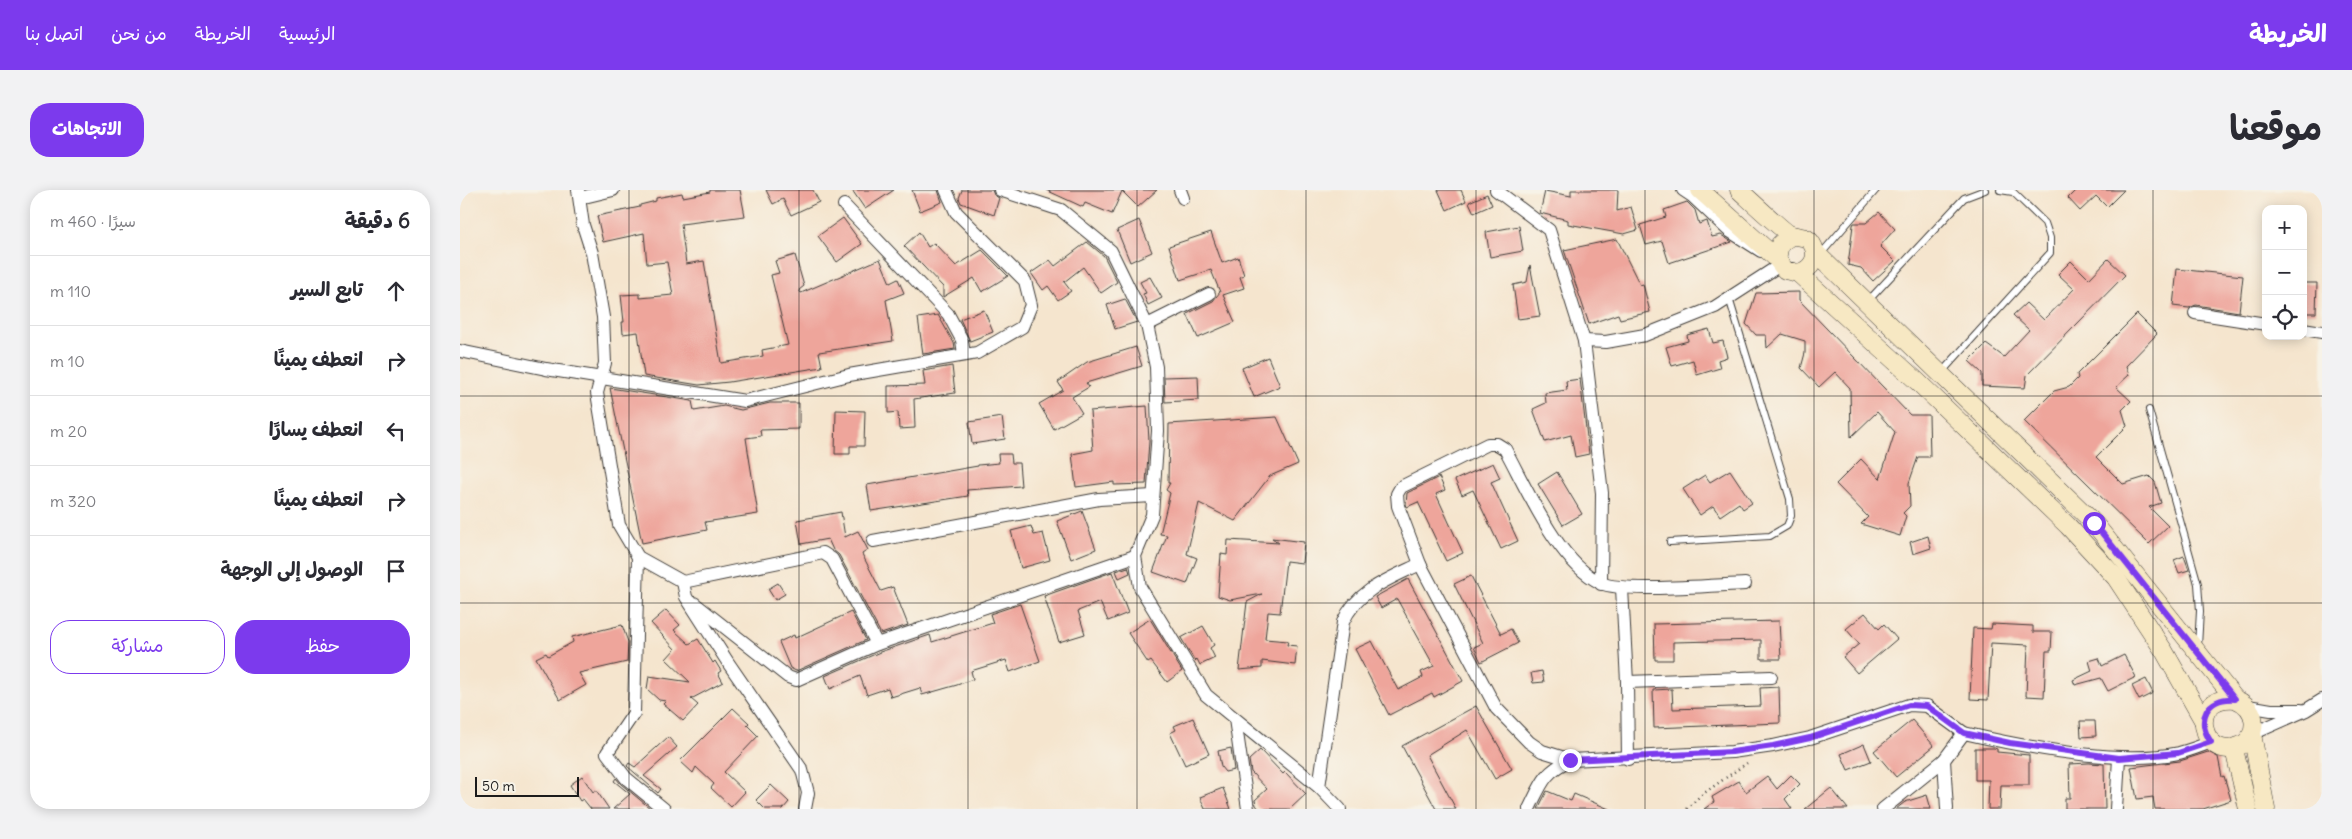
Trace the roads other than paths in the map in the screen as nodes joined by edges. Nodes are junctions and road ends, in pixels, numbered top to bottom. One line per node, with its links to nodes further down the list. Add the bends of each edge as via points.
1 (613, 190): 11 (street)
2 (946, 190): 27 (street, via 956,212 1025,281 1030,296 1029,312 1022,327 977,352)
3 (1000, 190): 22 (street, via 1061,210 1110,251)
4 (1496, 190): 25 (street, via 1549,230)
5 (1683, 190): 15 (street, via 1728,230)
6 (1700, 190): 15 (main road)
7 (1739, 190): 13 (main road)
8 (1876, 190): 14 (lane)
9 (1986, 190): 19 (lane, via 1964,198)
10 (2000, 190): 28 (lane, via 2013,192 2046,223 2050,254)
11 (579, 194): 29 (street, via 603,317 605,363)
12 (844, 205): 27 (street, via 948,314 962,340)
13 (1792, 235): 14 (main road, via 1808,239); 15 (main road, via 1780,244)
14 (1817, 254): 16 (main road, via 1810,267); 19 (main road)
15 (1779, 262): 16 (main road, via 1791,273); 18 (street)
16 (1798, 273): 50 (main road, via 1925,388 2068,526 2116,578 2164,651)
17 (1209, 294): 22 (street)
18 (1729, 298): 25 (street, via 1715,307 1645,335 1606,342); 33 (lane, via 1790,498 1791,516 1786,526 1770,536)
19 (1867, 302): 28 (main road)
20 (2195, 313): 21 (street)
21 (2262, 323)
22 (1147, 325): 31 (street, via 1156,367 1158,431)
23 (2307, 330): 24 (street)
24 (2322, 332)
25 (1584, 341): 38 (street, via 1602,493)
26 (460, 351): 29 (street)
27 (964, 355): 29 (street, via 849,375 745,401)
28 (1940, 374): 43 (main road, via 2094,523)
29 (601, 377): 35 (street, via 597,392 619,525)
30 (2150, 410): 43 (lane, via 2198,584)
31 (1153, 496): 32 (street, via 1099,499); 34 (street, via 1152,515)
32 (873, 541)
33 (1670, 542)
34 (1134, 556): 42 (street); 49 (street, via 1140,587 1201,687)
35 (638, 557): 37 (street); 60 (street, via 634,713 607,753 626,778)
36 (1420, 564): 38 (street, via 1398,506 1397,494 1401,487 1488,444 1497,444 1505,449 1557,544); 57 (street, via 1496,708 1529,742 1542,751); 59 (street, via 1364,593 1343,622)
37 (683, 582): 41 (street); 42 (street, via 822,553 832,559)
38 (1601, 584): 40 (street)
39 (1745, 584): 40 (street)
40 (1622, 588): 45 (street)
41 (686, 596): 42 (street, via 793,679); 61 (street, via 802,770 808,793)
42 (877, 644)
43 (2198, 652): 47 (main road)
44 (1771, 677): 45 (street)
45 (1627, 682): 56 (street)
46 (2322, 700): 48 (street)
47 (2241, 703): 48 (street, via 2271,710); 50 (main road, via 2217,701 2208,708); 52 (main road, via 2254,722)
48 (2306, 710): 52 (street)
49 (1235, 719): 59 (street); 62 (street)
50 (2203, 720): 53 (main road, via 2205,733)
51 (1964, 733): 55 (street, via 2010,743); 56 (street, via 1927,706 1909,705 1773,746); 58 (street)
52 (2252, 734): 54 (main road, via 2246,742); 69 (main road)
53 (2211, 742): 54 (main road, via 2223,748); 55 (street, via 2178,753)
54 (2234, 748): 68 (main road)
55 (2119, 758): 67 (street)
56 (1628, 759): 57 (street)
57 (1570, 760): 64 (street, via 1556,766 1545,778)
58 (1944, 760): 65 (street); 66 (street)
59 (1319, 787): 63 (street)
60 (664, 809)
61 (805, 809)
62 (1248, 809)
63 (1340, 809)
64 (1529, 809)
65 (1883, 809)
66 (1947, 809)
67 (2116, 809)
68 (2248, 809)
69 (2266, 809)

